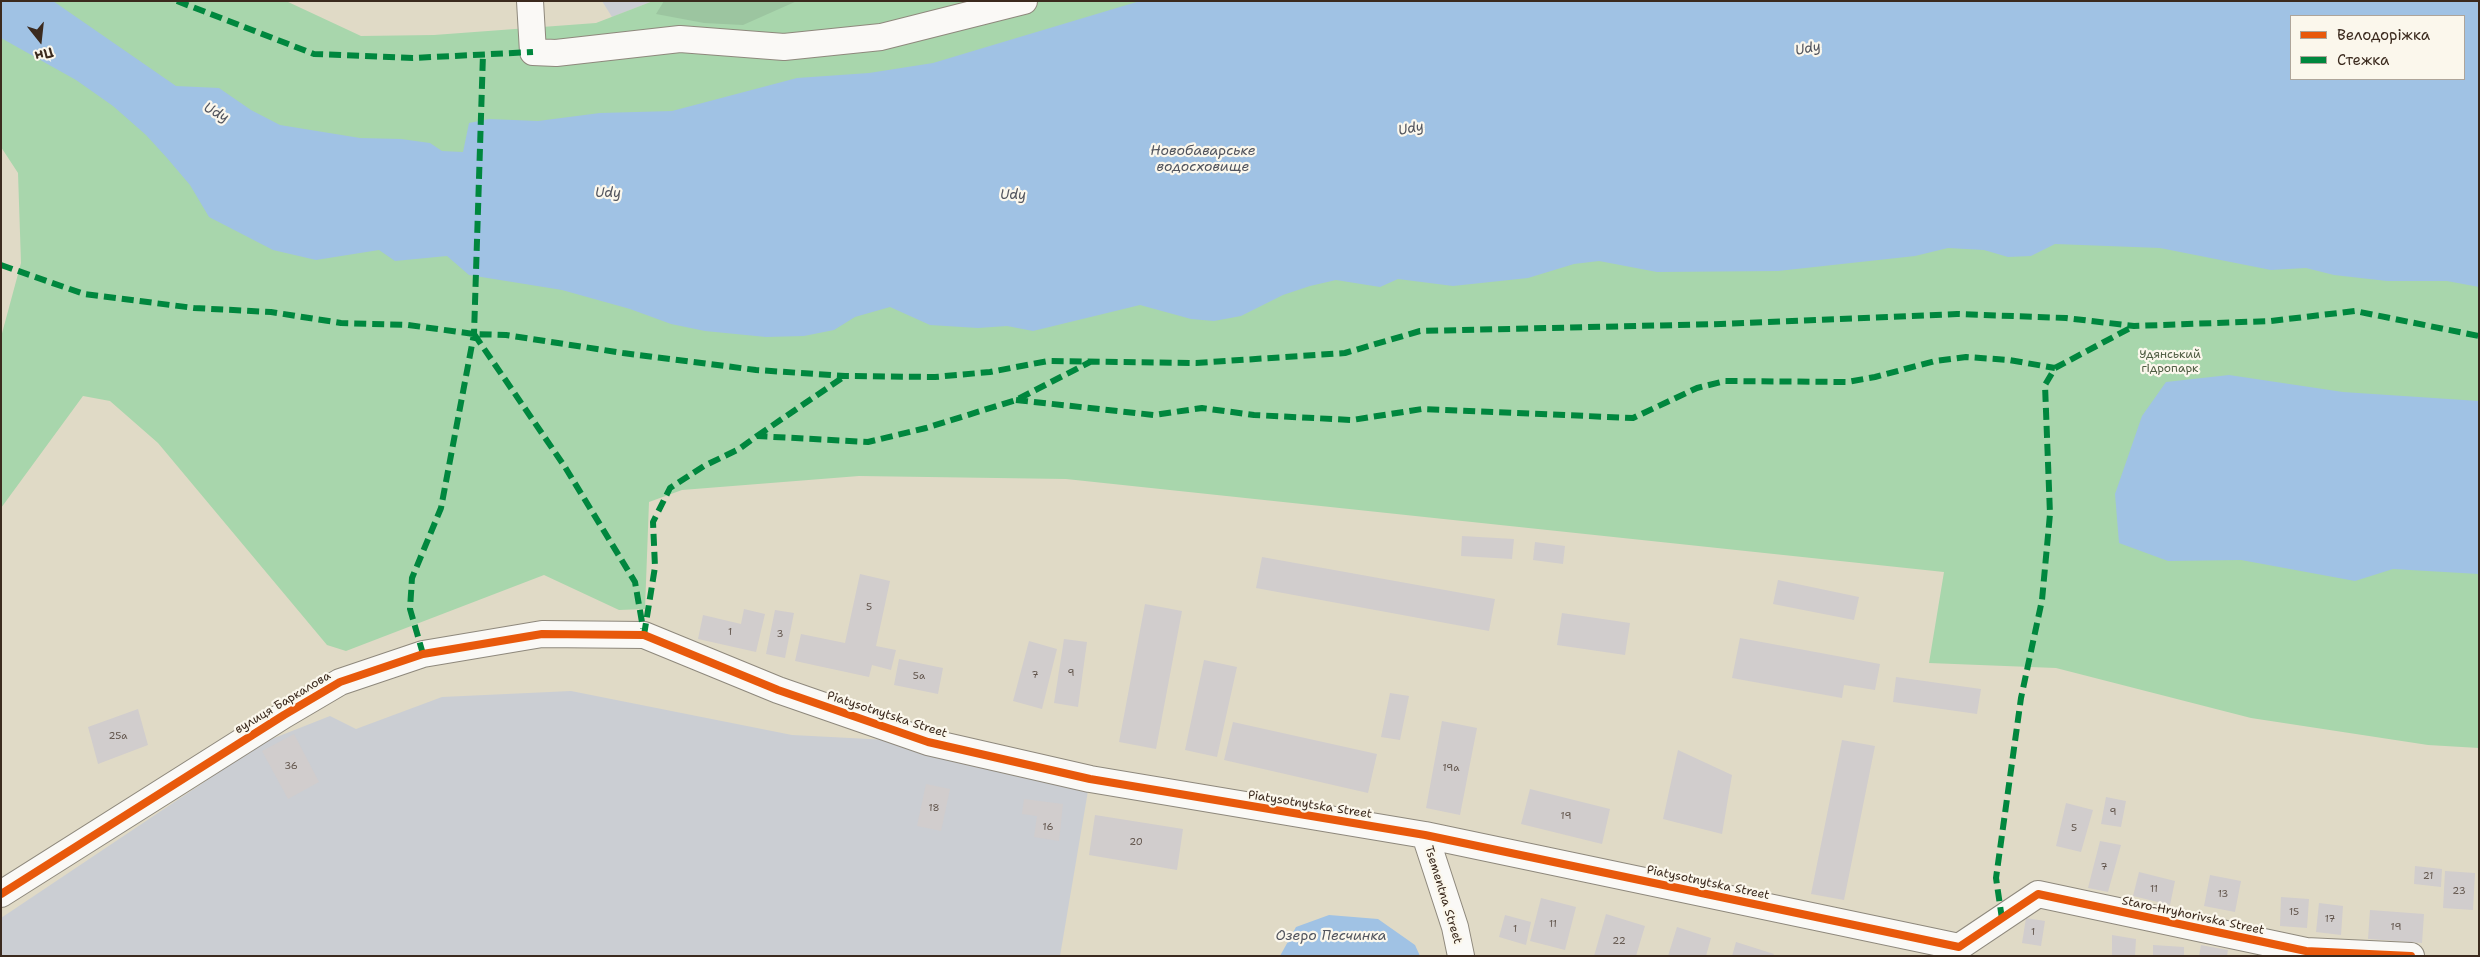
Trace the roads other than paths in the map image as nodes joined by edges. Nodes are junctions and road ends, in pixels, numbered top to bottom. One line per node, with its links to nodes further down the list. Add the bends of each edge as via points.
1 (1024, 1): 2 (street, via 881,36 784,47 680,39 556,53 533,52)
2 (529, 3)
3 (644, 635): 4 (street, Piatysotnytska Street, via 778,690 928,742 1090,780); 5 (street, вулиця Баркалова, via 542,634 423,654 340,682)
4 (1425, 835): 6 (street, Piatysotnytska Street, via 1959,947); 7 (street, Tsementna Street, via 1455,927)
5 (1, 894)
6 (1980, 944): 8 (street, Staro-Hryhorivska Street, via 2038,894 2306,951)
7 (1461, 956)
8 (2411, 956)

